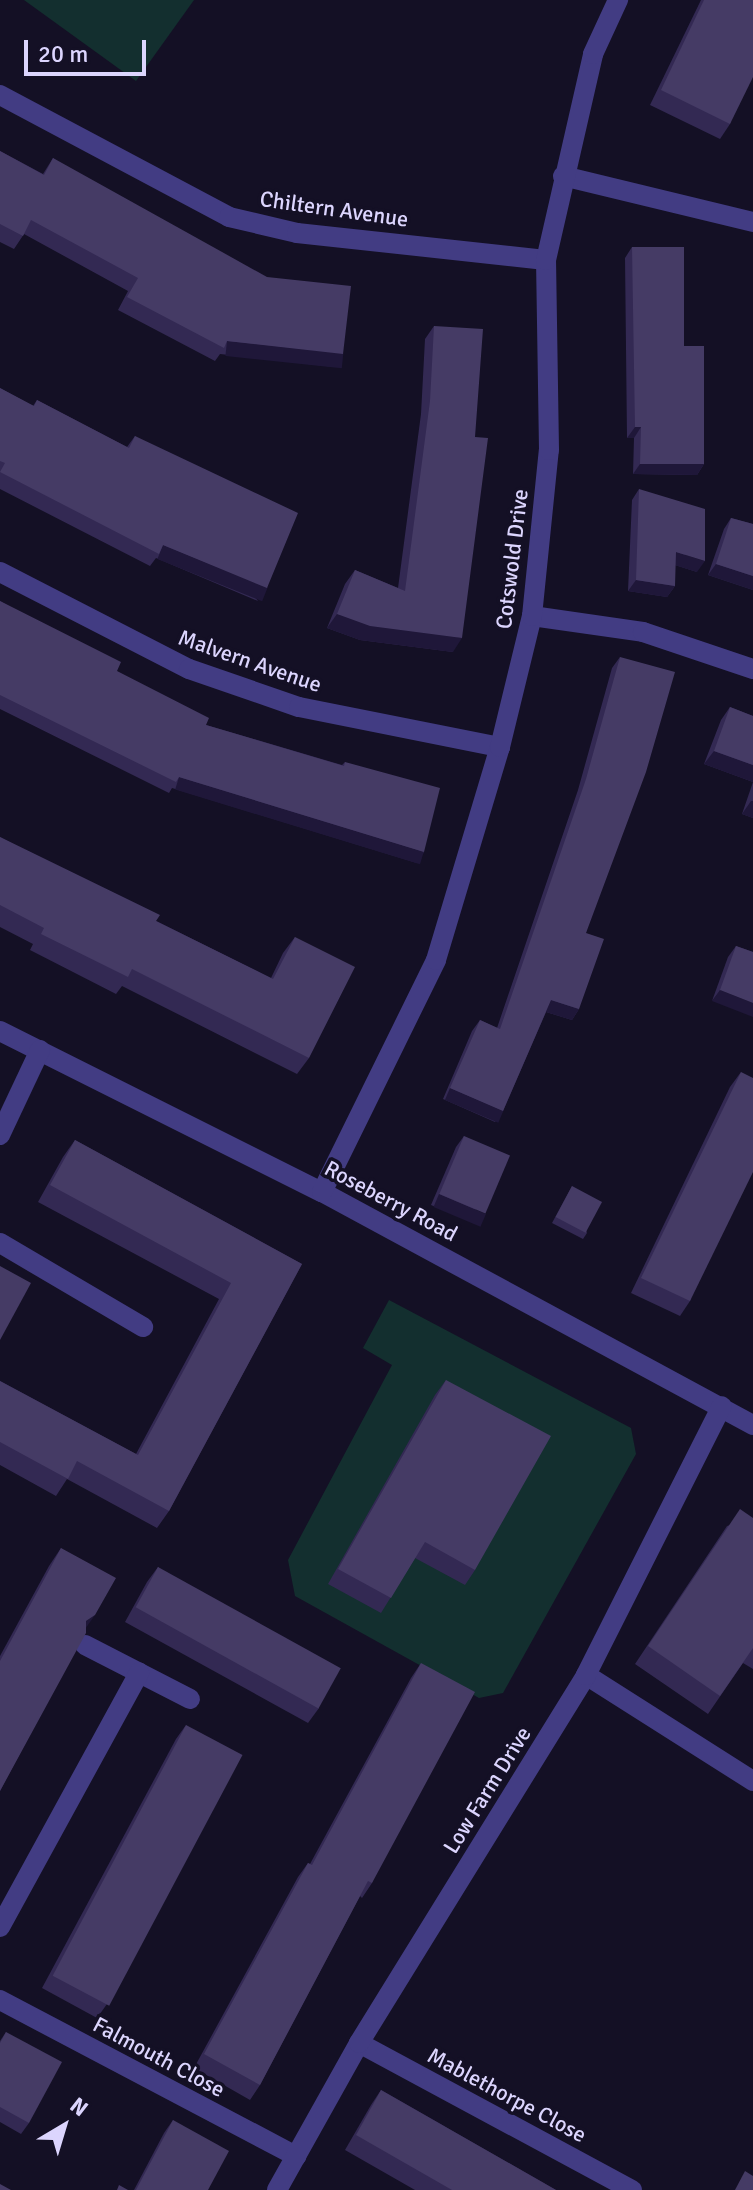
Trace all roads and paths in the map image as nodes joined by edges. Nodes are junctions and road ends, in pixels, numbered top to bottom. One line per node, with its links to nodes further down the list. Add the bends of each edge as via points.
1 (618, 0): 3 (street, Cotswold Drive, via 593,54)
2 (0, 95): 5 (street, Chiltern Avenue, via 229,217 297,233)
3 (563, 176): 4 (street); 5 (street, Cotswold Drive)
4 (753, 222)
5 (546, 260): 7 (street, Cotswold Drive, via 549,450)
6 (0, 572): 9 (street, Malvern Avenue, via 189,669 299,707)
7 (532, 616): 8 (street, via 643,632); 9 (street, Cotswold Drive)
8 (753, 669)
9 (500, 747): 13 (street, Cotswold Drive, via 436,960)
10 (0, 1031): 11 (street, Roseberry Road)
11 (40, 1050): 12 (street); 13 (street, Roseberry Road)
12 (0, 1135)
13 (322, 1192): 16 (street, Roseberry Road)
14 (0, 1243): 15 (street)
15 (143, 1327)
16 (722, 1406): 17 (street, Roseberry Road); 20 (street, Low Farm Drive)
17 (753, 1425)
18 (85, 1645): 19 (street)
19 (139, 1673): 21 (street); 23 (street)
20 (586, 1675): 22 (street); 25 (street, Low Farm Drive)
21 (190, 1699)
22 (753, 1781)
23 (0, 1927)
24 (0, 2000): 26 (street, Falmouth Close)
25 (359, 2043): 26 (street, Low Farm Drive); 28 (street, Mablethorpe Close)
26 (296, 2156): 27 (street, Low Farm Drive)
27 (277, 2190)
28 (632, 2190)

